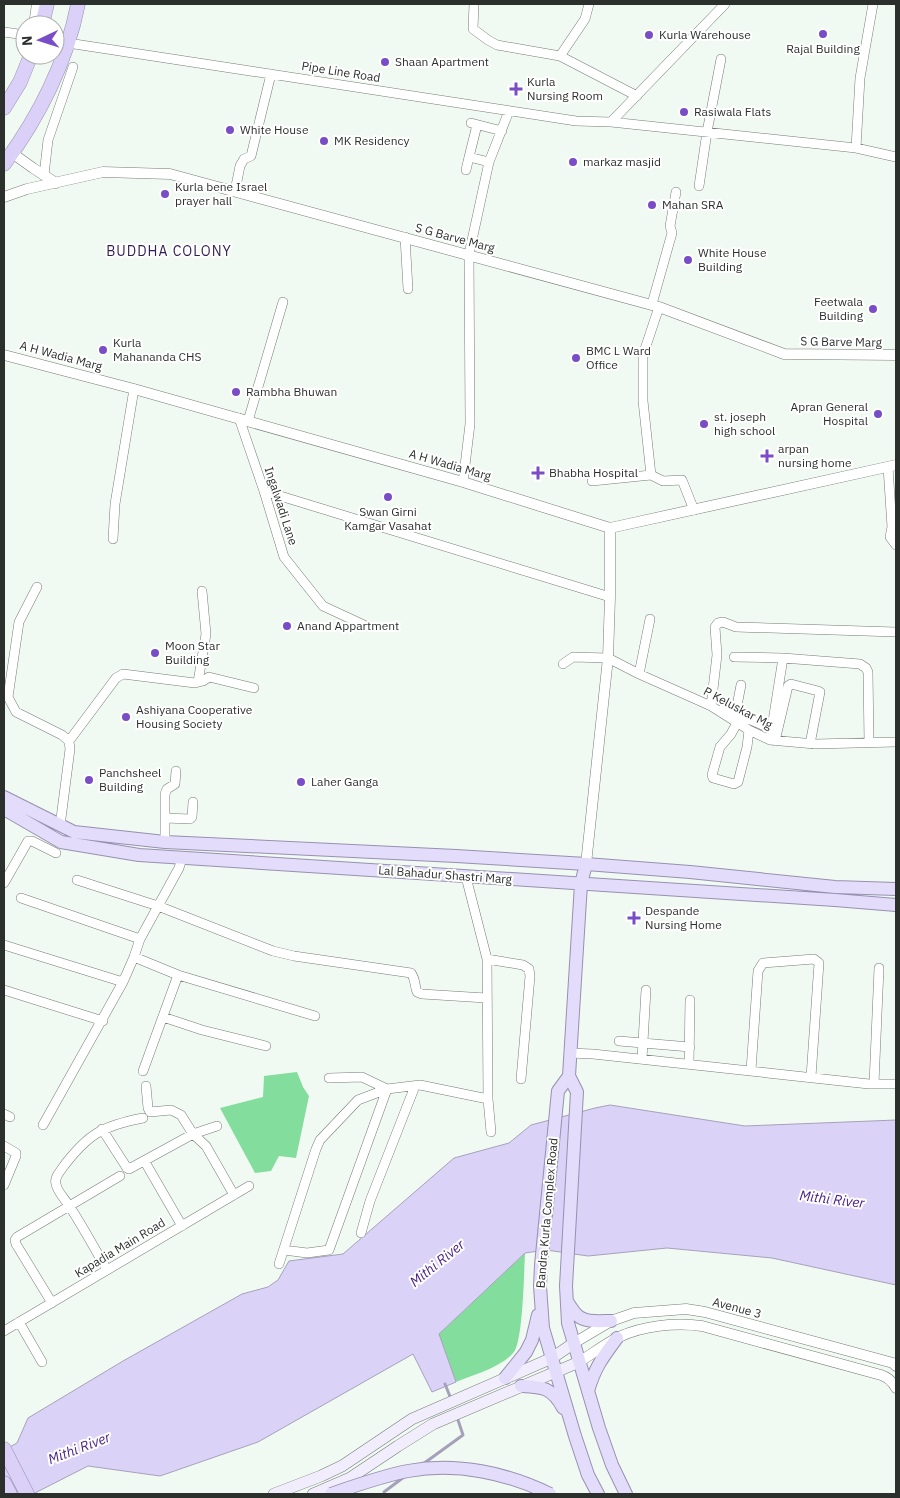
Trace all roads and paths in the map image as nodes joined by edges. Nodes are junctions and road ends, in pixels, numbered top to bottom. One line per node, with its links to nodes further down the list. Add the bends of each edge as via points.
1 (78, 4): 6 (highway)
2 (474, 4): 7 (street, via 473,29 488,40 497,45)
3 (589, 4): 7 (street, via 585,19)
4 (725, 4): 12 (street)
5 (873, 4): 18 (street, via 860,78)
6 (68, 43): 11 (street, Pipe Line Road); 21 (highway, via 47,94)
7 (560, 56): 12 (street)
8 (721, 59): 17 (street)
9 (27, 65): 13 (highway)
10 (73, 66): 24 (street, via 48,140)
11 (271, 74): 14 (street, Pipe Line Road); 27 (street, via 251,156 240,166)
12 (637, 96): 15 (street)
13 (4, 108)
14 (509, 110): 15 (street, Pipe Line Road, via 576,121); 16 (street)
15 (611, 122): 17 (street, Pipe Line Road)
16 (502, 131): 20 (street, via 474,124); 22 (street)
17 (707, 132): 18 (street, Pipe Line Road); 26 (street)
18 (856, 148): 19 (street, Pipe Line Road)
19 (896, 157)
20 (469, 158): 22 (street); 23 (street)
21 (8, 159): 24 (street)
22 (489, 162): 31 (street)
23 (466, 170)
24 (44, 175): 25 (street)
25 (56, 183): 27 (street, S G Barve Marg, via 103,172 170,174); 29 (street, S G Barve Marg)
26 (699, 186)
27 (234, 191): 30 (street, S G Barve Marg)
28 (676, 192): 34 (street, via 670,226 672,233)
29 (4, 196)
30 (405, 237): 31 (street, S G Barve Marg); 32 (street)
31 (469, 254): 34 (street, S G Barve Marg); 43 (street, via 470,424)
32 (408, 289)
33 (283, 302): 39 (street)
34 (656, 306): 36 (street, S G Barve Marg, via 784,354); 41 (street, via 644,354 643,401)
35 (4, 348): 37 (street, A H Wadia Marg)
36 (896, 355)
37 (8, 356): 38 (street, A H Wadia Marg)
38 (134, 389): 39 (street, A H Wadia Marg); 48 (street)
39 (243, 420): 43 (street, A H Wadia Marg); 44 (street, Ingalwadi Lane)
40 (892, 466): 45 (street, A H Wadia Marg); 46 (street)
41 (651, 475): 42 (street); 45 (street, via 663,481 682,480)
42 (592, 481)
43 (463, 482): 47 (street, A H Wadia Marg)
44 (264, 491): 52 (street); 54 (street, Ingalwadi Lane, via 284,557 323,606)
45 (694, 510): 47 (street, A H Wadia Marg)
46 (894, 527): 49 (street, via 890,537)
47 (610, 528): 52 (street)
48 (112, 539)
49 (896, 546)
50 (37, 587): 72 (street, via 19,622 8,697 16,712)
51 (202, 591): 61 (street, via 206,634)
52 (610, 597): 57 (street)
53 (650, 619): 60 (street)
54 (364, 625)
55 (896, 632): 65 (street, via 736,627 718,623 715,627 717,655)
56 (734, 657): 58 (street)
57 (608, 658): 59 (street, via 573,657); 60 (street, P Keluskar Mg); 87 (street)
58 (783, 658): 69 (street); 73 (street, via 864,666 868,672)
59 (563, 664)
60 (639, 674): 65 (street, P Keluskar Mg)
61 (198, 682): 63 (street, via 209,677); 72 (street, via 123,674 116,678)
62 (741, 685): 67 (street)
63 (254, 688)
64 (824, 694): 75 (street)
65 (711, 706): 68 (street, P Keluskar Mg)
66 (724, 707): 67 (street)
67 (736, 711): 68 (street); 69 (street)
68 (735, 722): 70 (street, P Keluskar Mg); 70 (street, via 731,734 720,747 713,778 734,784 738,782)
69 (772, 729): 71 (street)
70 (749, 730): 71 (street, P Keluskar Mg)
71 (773, 740): 75 (street, P Keluskar Mg); 75 (street, via 788,686 792,684 820,692)
72 (69, 741): 81 (street)
73 (869, 742): 74 (street, P Keluskar Mg); 75 (street, P Keluskar Mg)
74 (896, 742)
75 (813, 744)
76 (176, 772): 80 (street, via 175,784 165,794)
77 (4, 797): 81 (main road, Lal Bahadur Shastri Marg)
78 (193, 802): 80 (street, via 190,819)
79 (4, 809): 82 (main road, Lal Bahadur Shastri Marg)
80 (165, 818): 83 (street)
81 (60, 826): 83 (main road, Lal Bahadur Shastri Marg, via 74,832)
82 (50, 836): 84 (street); 86 (main road, Lal Bahadur Shastri Marg, via 61,842 139,855)
83 (165, 842): 87 (main road, Lal Bahadur Shastri Marg)
84 (41, 845): 85 (street); 91 (street, via 30,840 26,843)
85 (56, 852)
86 (182, 858): 89 (main road, Lal Bahadur Shastri Marg); 99 (street)
87 (586, 864): 88 (main road, Lal Bahadur Shastri Marg); 92 (main road, Bandra Kurla Complex Road)
88 (690, 872): 93 (main road, Lal Bahadur Shastri Marg); 95 (main road)
89 (466, 877): 92 (main road, Lal Bahadur Shastri Marg); 103 (street)
90 (77, 880): 99 (street)
91 (4, 883)
92 (581, 884): 95 (main road, Lal Bahadur Shastri Marg); 118 (main road, Bandra Kurla Complex Road)
93 (835, 887): 94 (main road, Lal Bahadur Shastri Marg); 97 (main road)
94 (896, 889)
95 (688, 891): 97 (main road, Lal Bahadur Shastri Marg)
96 (21, 898): 100 (street)
97 (835, 900): 98 (main road, Lal Bahadur Shastri Marg)
98 (896, 905)
99 (158, 906): 100 (street); 109 (street, via 274,951 411,973 417,992 422,994)
100 (140, 939): 102 (street)
101 (4, 945): 106 (street)
102 (134, 957): 105 (street); 106 (street)
103 (487, 959): 109 (street); 126 (street, via 523,964 529,969)
104 (879, 968): 127 (street)
105 (178, 974): 111 (street); 112 (street)
106 (124, 982): 113 (street)
107 (4, 990): 113 (street)
108 (646, 990): 115 (street)
109 (486, 998): 132 (street)
110 (690, 1000): 117 (street)
111 (314, 1016)
112 (163, 1017): 116 (street); 122 (street)
113 (103, 1021): 134 (street)
114 (618, 1041): 115 (street)
115 (643, 1043): 117 (street); 119 (street)
116 (266, 1046)
117 (690, 1047): 120 (street)
118 (570, 1053): 119 (street); 123 (main road, Bandra Kurla Complex Road)
119 (642, 1059): 120 (street)
120 (689, 1064): 121 (street)
121 (751, 1070): 125 (street); 125 (street, via 758,970 763,963 814,959 819,963)
122 (143, 1071)
123 (569, 1076): 151 (main road, Bandra Kurla Complex Road, via 577,1092); 152 (main road, Bandra Kurla Complex Road, via 558,1091 541,1265)
124 (329, 1078): 131 (street, via 362,1078)
125 (811, 1078): 127 (street)
126 (521, 1079)
127 (874, 1084): 128 (street)
128 (896, 1084)
129 (146, 1086): 138 (street, via 150,1112 176,1112)
130 (415, 1086): 131 (street); 132 (street); 147 (street, via 370,1201)
131 (387, 1089): 148 (street, via 358,1100 320,1140); 148 (street, via 329,1250 306,1253)
132 (488, 1099): 137 (street)
133 (143, 1118): 136 (street, via 120,1122)
134 (43, 1125)
135 (217, 1126): 138 (street)
136 (102, 1130): 140 (street, via 127,1168 132,1169); 145 (street, via 77,1149 55,1180)
137 (491, 1132)
138 (193, 1134): 140 (street); 144 (street, via 206,1146)
139 (4, 1146): 142 (street, via 16,1153)
140 (145, 1162): 146 (street)
141 (120, 1176): 145 (street)
142 (4, 1185)
143 (249, 1186): 144 (street, Kapadia Main Road)
144 (234, 1195): 146 (street, Kapadia Main Road)
145 (69, 1206): 150 (street); 153 (street, via 15,1240)
146 (182, 1226): 150 (street, Kapadia Main Road)
147 (361, 1233)
148 (284, 1250): 149 (street)
149 (279, 1264)
150 (107, 1270): 153 (street, Kapadia Main Road)
151 (567, 1300): 154 (main road, via 577,1315 584,1319); 158 (main road, Bandra Kurla Complex Road, via 568,1323)
152 (541, 1301): 159 (main road, Bandra Kurla Complex Road, via 543,1328); 164 (main road, via 532,1340)
153 (52, 1303): 155 (street, Kapadia Main Road)
154 (611, 1321): 158 (street, Avenue 3); 162 (street, Avenue 3, via 634,1313 686,1309)
155 (18, 1322): 156 (street, Kapadia Main Road); 160 (street)
156 (4, 1331)
157 (617, 1338): 161 (street); 165 (street, via 638,1330 685,1324 702,1326 881,1374); 167 (main road, via 596,1367)
158 (574, 1344): 159 (main road); 161 (main road, Bandra Kurla Complex Road)
159 (552, 1358): 163 (main road, Bandra Kurla Complex Road); 164 (main road)
160 (42, 1362)
161 (579, 1362): 163 (main road); 167 (main road, Bandra Kurla Complex Road)
162 (896, 1366)
163 (556, 1372): 166 (main road); 168 (main road, Bandra Kurla Complex Road)
164 (505, 1378): 176 (main road, via 427,1411 342,1466)
165 (896, 1385)
166 (520, 1386): 168 (main road, via 550,1391); 171 (main road, via 433,1424)
167 (588, 1391): 182 (main road, Bandra Kurla Complex Road, via 612,1465)
168 (569, 1419): 181 (main road, Bandra Kurla Complex Road)
169 (4, 1449): 175 (highway)
170 (4, 1464): 174 (highway)
171 (350, 1478): 177 (main road); 179 (street)
172 (4, 1484): 173 (highway)
173 (10, 1494)
174 (20, 1494)
175 (27, 1494)
176 (274, 1494)
177 (313, 1494)
178 (331, 1494): 180 (main road, bridge, via 376,1478 410,1470 439,1468 502,1475)
179 (357, 1494)
180 (550, 1494)
181 (598, 1494)
182 (626, 1494)

